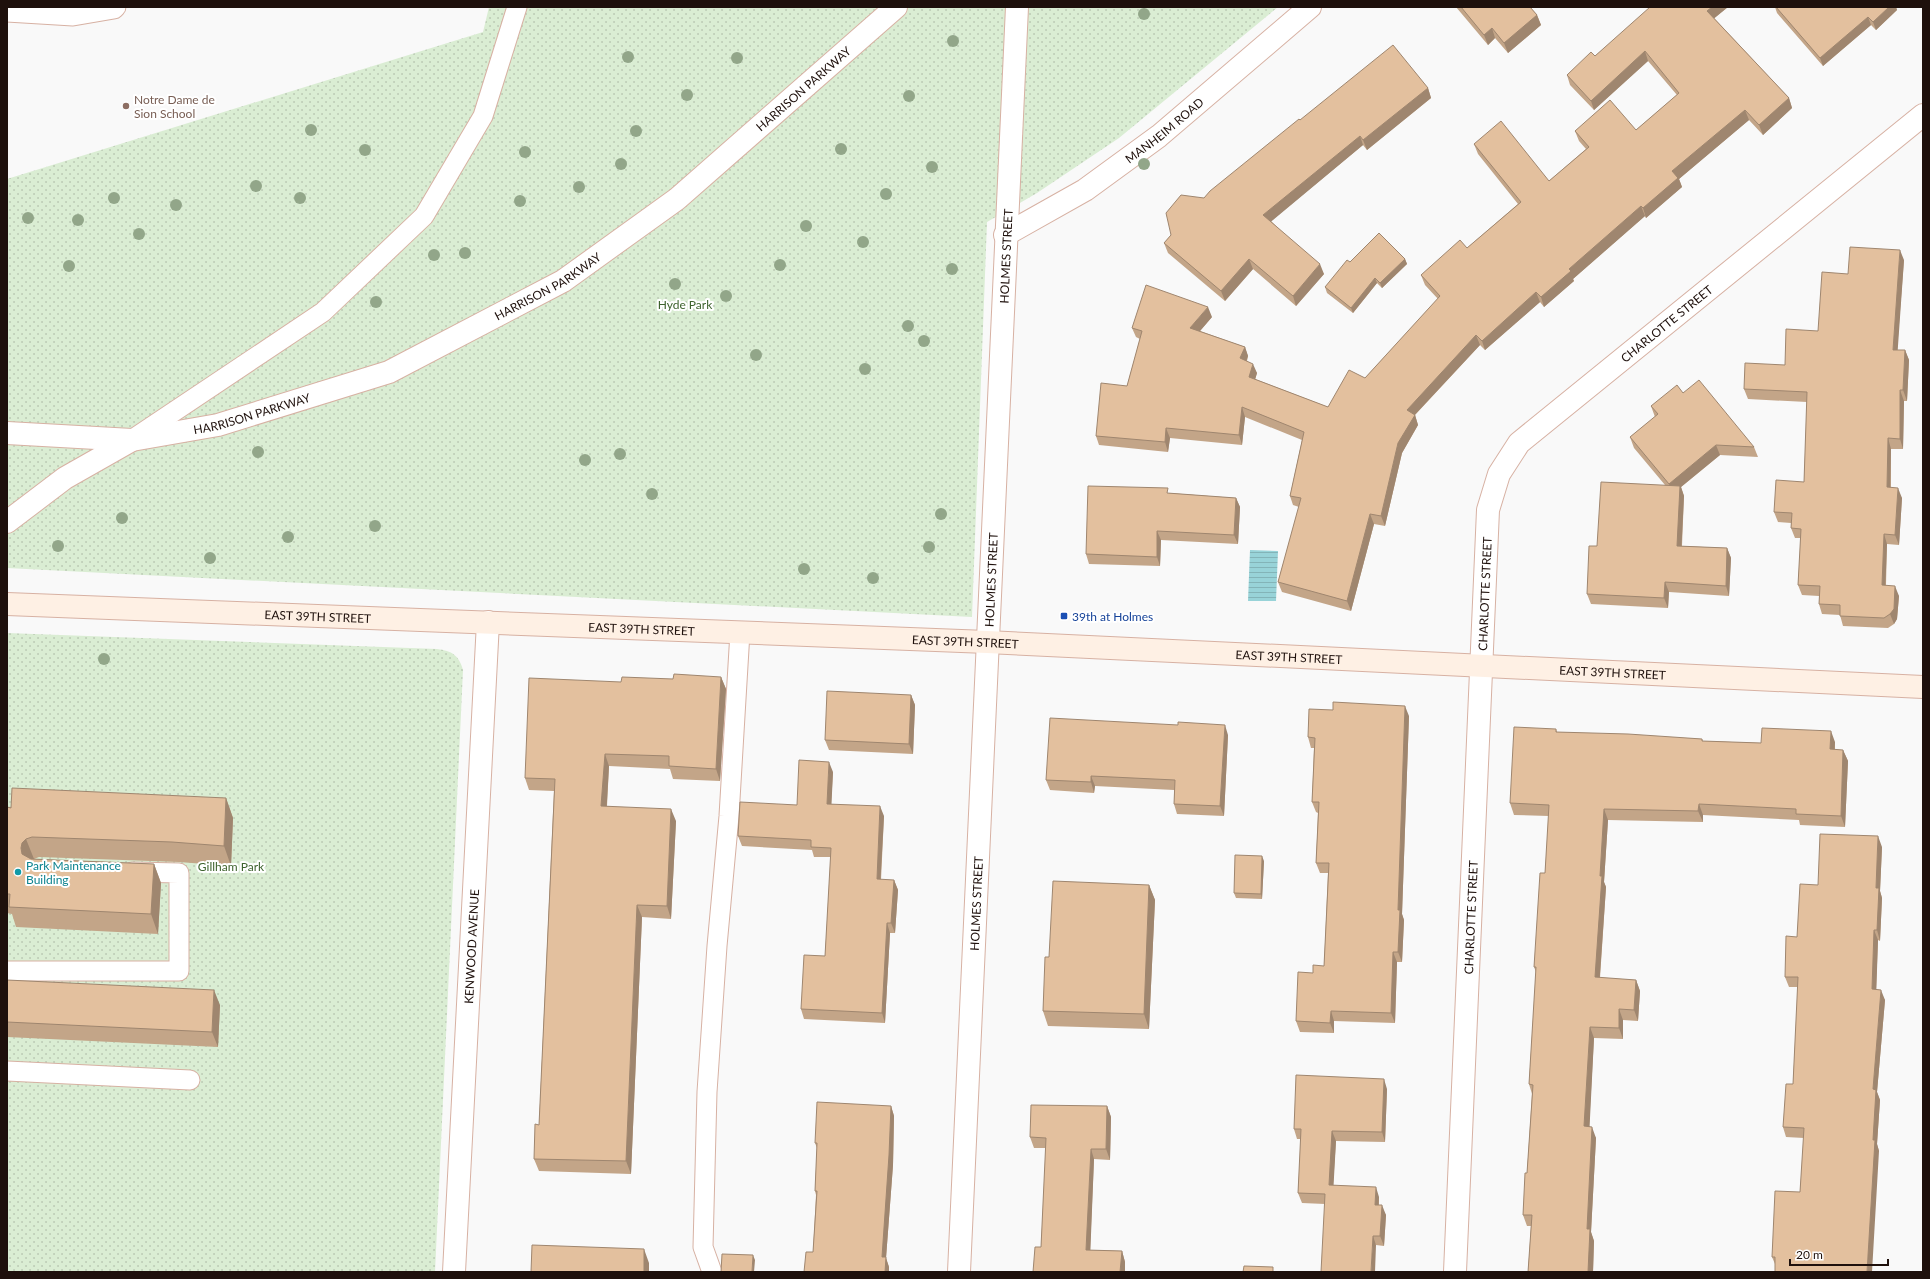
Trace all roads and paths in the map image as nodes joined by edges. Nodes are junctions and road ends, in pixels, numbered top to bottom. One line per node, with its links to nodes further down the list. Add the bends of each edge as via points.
1 (116, 7): 6 (lane, via 73,16)
2 (517, 7): 10 (lane, via 483,116 424,216 324,312)
3 (896, 7): 10 (street, HARRISON PARKWAY, via 677,199 563,281 389,372 218,425)
4 (1017, 7): 8 (street, HOLMES STREET)
5 (1310, 7): 8 (street, MANHEIM ROAD, via 1159,136 1085,190)
6 (7, 12)
7 (1923, 115): 16 (street, CHARLOTTE STREET, via 1519,443 1499,474 1488,510)
8 (1005, 235): 15 (street, HOLMES STREET)
9 (7, 432): 10 (street, HARRISON PARKWAY)
10 (132, 440): 11 (street, HARRISON PARKWAY, via 64,478)
11 (7, 522)
12 (7, 604): 13 (main road, EAST 39TH STREET)
13 (488, 622): 14 (main road, EAST 39TH STREET); 22 (street, KENWOOD AVENUE)
14 (740, 632): 15 (main road, EAST 39TH STREET); 23 (lane, via 729,816 707,1092 703,1246)
15 (987, 642): 16 (main road, EAST 39TH STREET); 24 (street, HOLMES STREET)
16 (1481, 666): 17 (main road, EAST 39TH STREET); 25 (street, CHARLOTTE STREET)
17 (1923, 687)
18 (117, 871): 19 (lane, via 179,874 179,971)
19 (7, 970)
20 (7, 1071): 21 (lane)
21 (190, 1080)
22 (454, 1272)
23 (712, 1272)
24 (959, 1272)
25 (1455, 1272)

